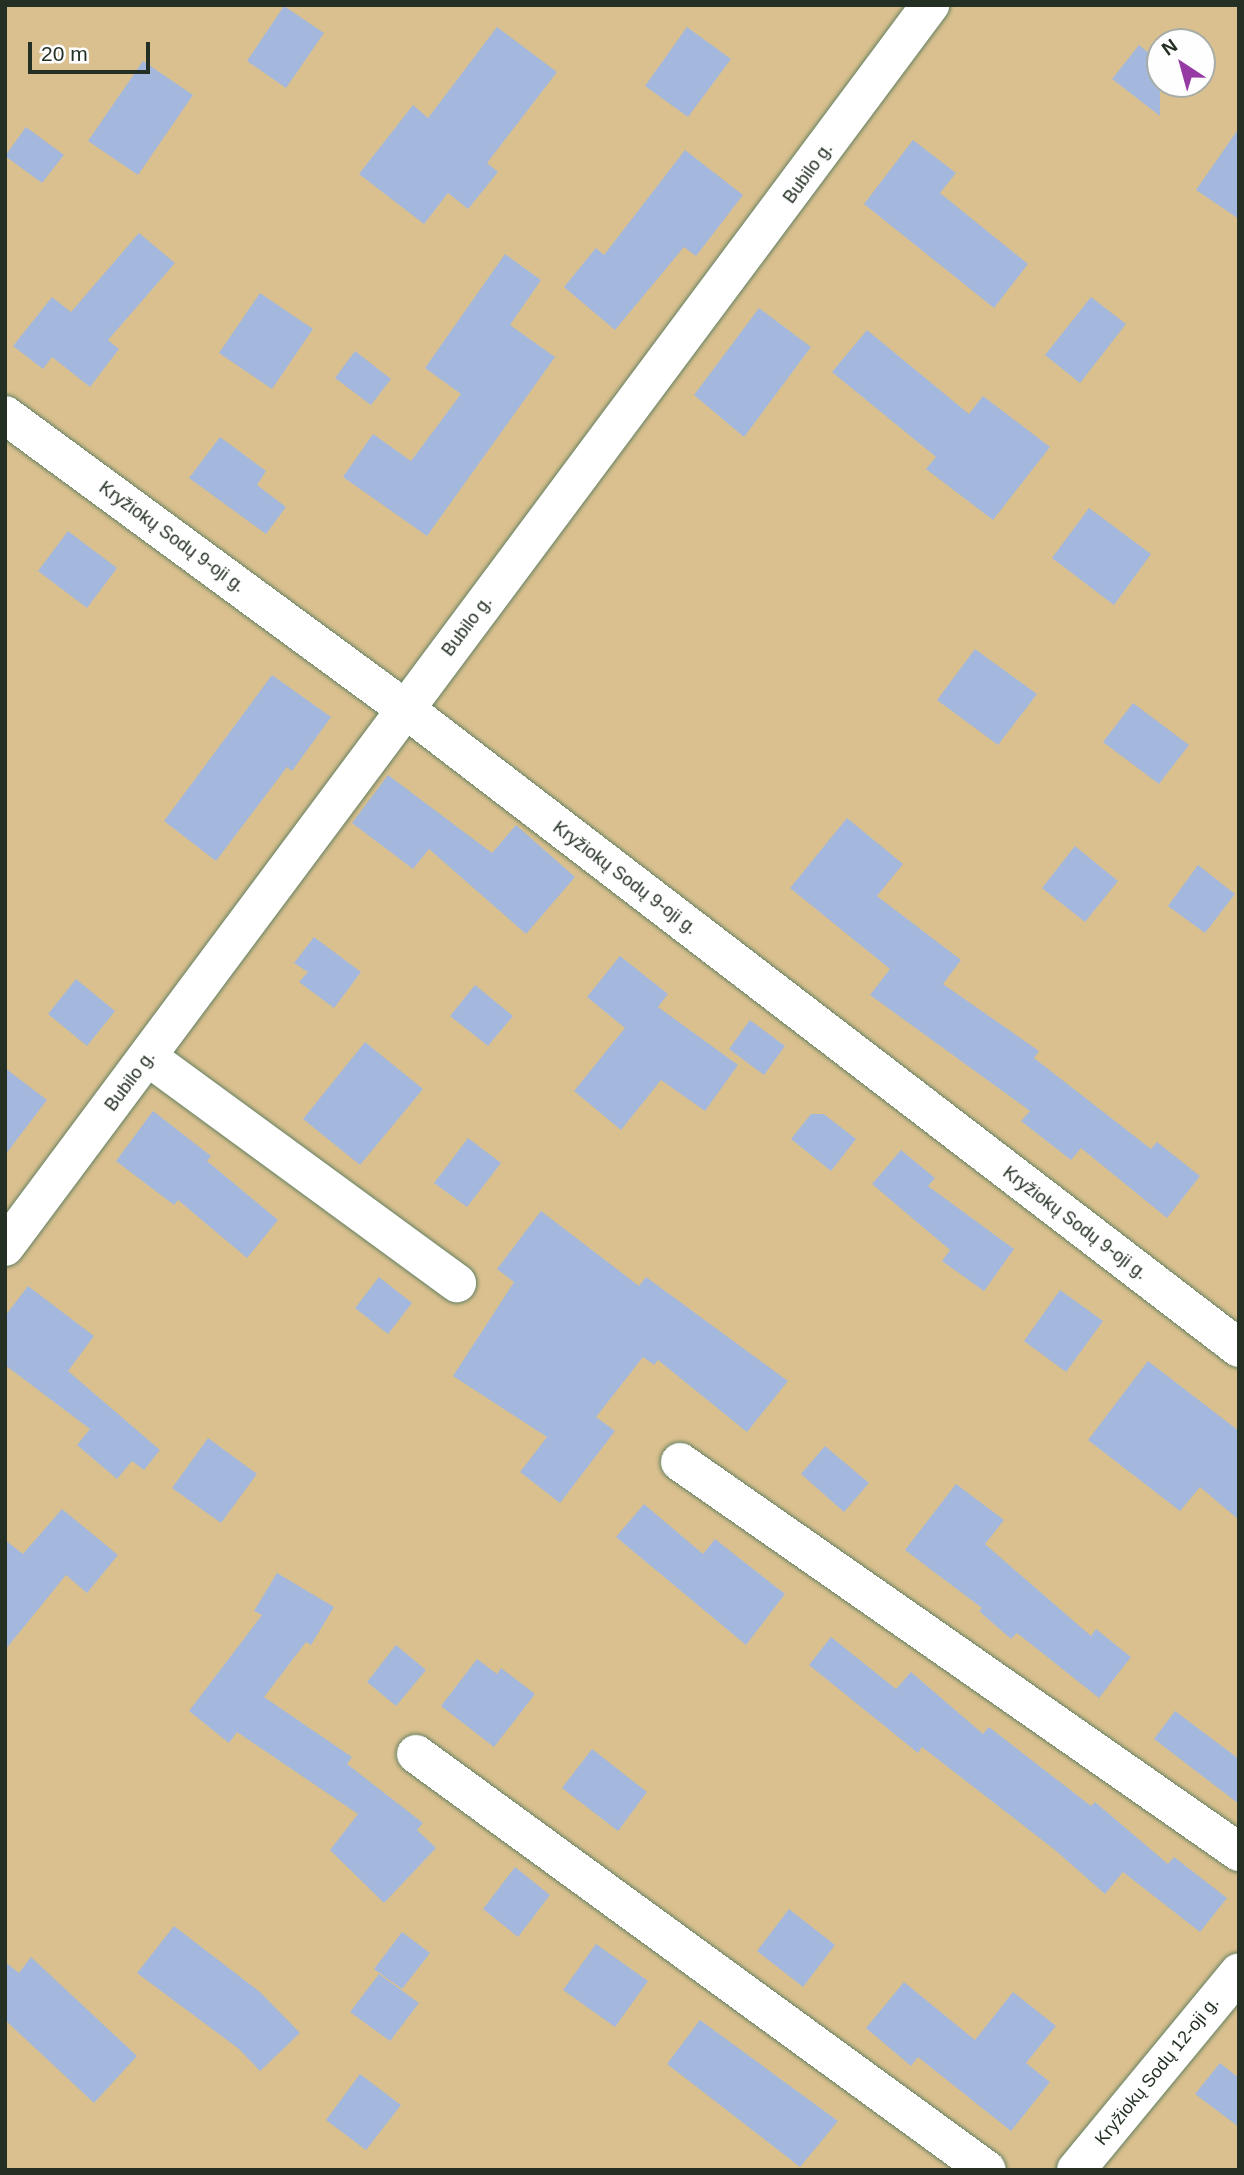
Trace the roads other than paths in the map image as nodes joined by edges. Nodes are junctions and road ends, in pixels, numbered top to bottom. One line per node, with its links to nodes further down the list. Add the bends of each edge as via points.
1 (930, 5): 3 (street, Bubilo g.)
2 (5, 415): 3 (street, Kryžiokų Sodų 9-oji g.)
3 (404, 708): 4 (street, Bubilo g.); 7 (street, Kryžiokų Sodų 9-oji g.)
4 (148, 1057): 5 (street, Bubilo g.); 6 (street)
5 (5, 1247)
6 (457, 1283)
7 (1239, 1348)
8 (680, 1462): 10 (street)
9 (416, 1754): 12 (street)
10 (1239, 1852)
11 (1238, 1975): 13 (street, Kryžiokų Sodų 12-oji g.)
12 (987, 2170)
13 (1076, 2170)

